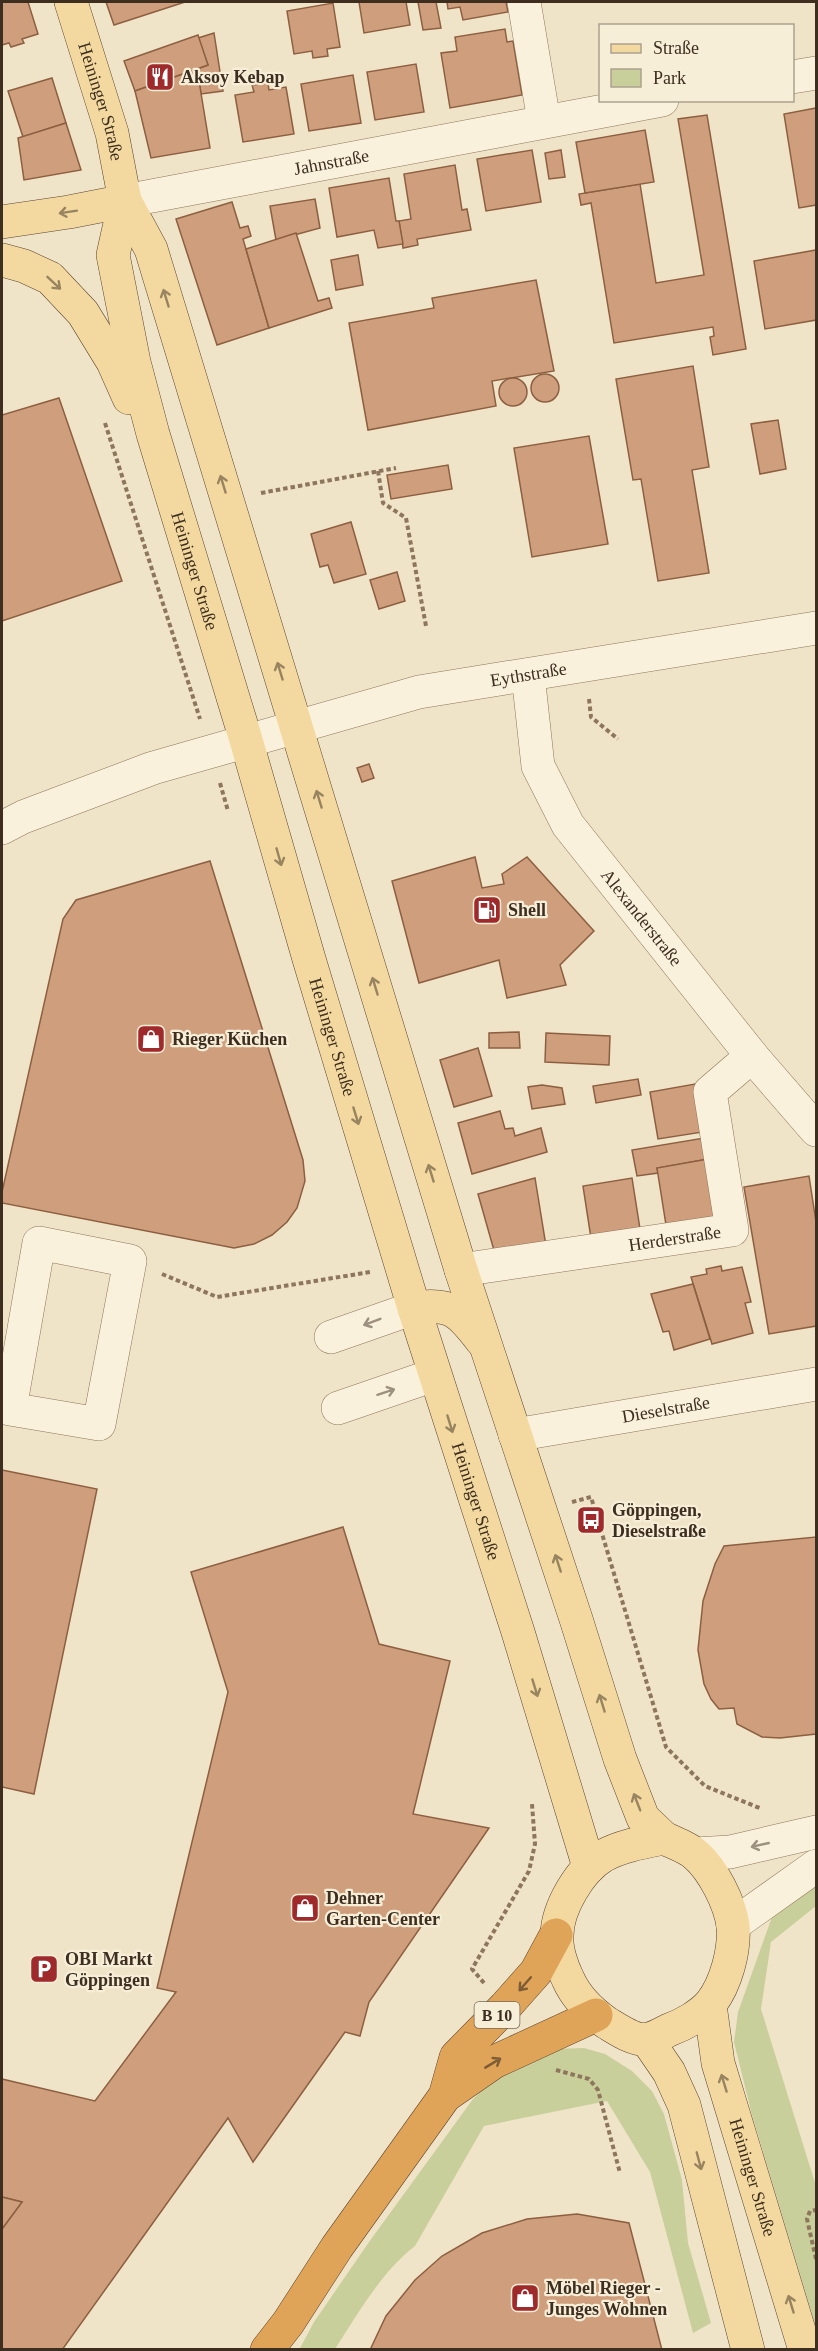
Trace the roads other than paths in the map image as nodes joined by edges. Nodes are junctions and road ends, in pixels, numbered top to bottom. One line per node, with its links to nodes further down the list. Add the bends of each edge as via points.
1 (71, 2): 7 (main road, Heininger Straße, via 112,133)
2 (524, 2): 6 (street)
3 (816, 73): 4 (street)
4 (794, 77)
5 (652, 102): 6 (street, Jahnstraße)
6 (544, 121): 7 (street, Jahnstraße)
7 (125, 201): 8 (main road, Jahnstraße, one-way to 8); 10 (main road, Heininger Straße, via 113,255); 13 (main road, Heininger Straße, one-way to 7, via 151,249)
8 (2, 222)
9 (2, 260): 10 (main road, one-way to 10, via 50,278 82,313)
10 (153, 434): 14 (main road, Heininger Straße)
11 (816, 628): 12 (street, Eythstraße)
12 (528, 675): 13 (street, Eythstraße, via 419,692); 16 (street, Alexanderstraße, via 538,766 568,825)
13 (297, 727): 14 (street, Eythstraße); 18 (main road, Heininger Straße, one-way to 13)
14 (246, 740): 15 (street, Eythstraße, via 153,768); 19 (main road, Heininger Straße, one-way to 19, via 309,959)
15 (2, 828)
16 (752, 1056): 17 (street, Alexanderstraße); 18 (street, Herderstraße, via 710,1092 732,1230)
17 (816, 1130)
18 (461, 1270): 21 (main road, Heininger Straße)
19 (401, 1312): 20 (street, one-way to 20); 21 (main road, via 436,1305 463,1316); 22 (main road, Heininger Straße)
20 (332, 1337)
21 (486, 1347): 26 (main road, Heininger Straße)
22 (434, 1375): 25 (street, one-way to 22); 30 (main road, Heininger Straße, one-way to 30)
23 (816, 1384): 26 (street, Dieselstraße)
24 (6, 1408): 24 (street, via 39,1243 130,1261 99,1424)
25 (338, 1408)
26 (515, 1435): 28 (main road, Heininger Straße, one-way to 26, via 643,1818 620,1759)
27 (816, 1832): 29 (street, one-way to 29, via 730,1852)
28 (664, 1838): 29 (main road); 30 (main road, via 633,1845)
29 (695, 1854): 32 (main road, via 711,1871)
30 (589, 1866): 33 (main road, via 566,1901)
31 (816, 1866): 32 (street)
32 (733, 1925): 34 (main road, via 730,1960)
33 (556, 1935): 35 (main road, via 565,1973 573,1989); 37 (highway, B 10, one-way to 37, via 536,1972 456,2057)
34 (710, 2005): 36 (main road, via 681,2025); 41 (main road, Heininger Straße, one-way to 34, via 718,2063)
35 (596, 2015): 36 (main road, via 627,2034); 37 (highway, one-way to 35, via 494,2062)
36 (647, 2040): 40 (main road, one-way to 40, via 669,2072 684,2105)
37 (445, 2096): 38 (highway, via 337,2247)
38 (282, 2336): 39 (highway)
39 (267, 2349)
40 (748, 2349)
41 (805, 2349)

